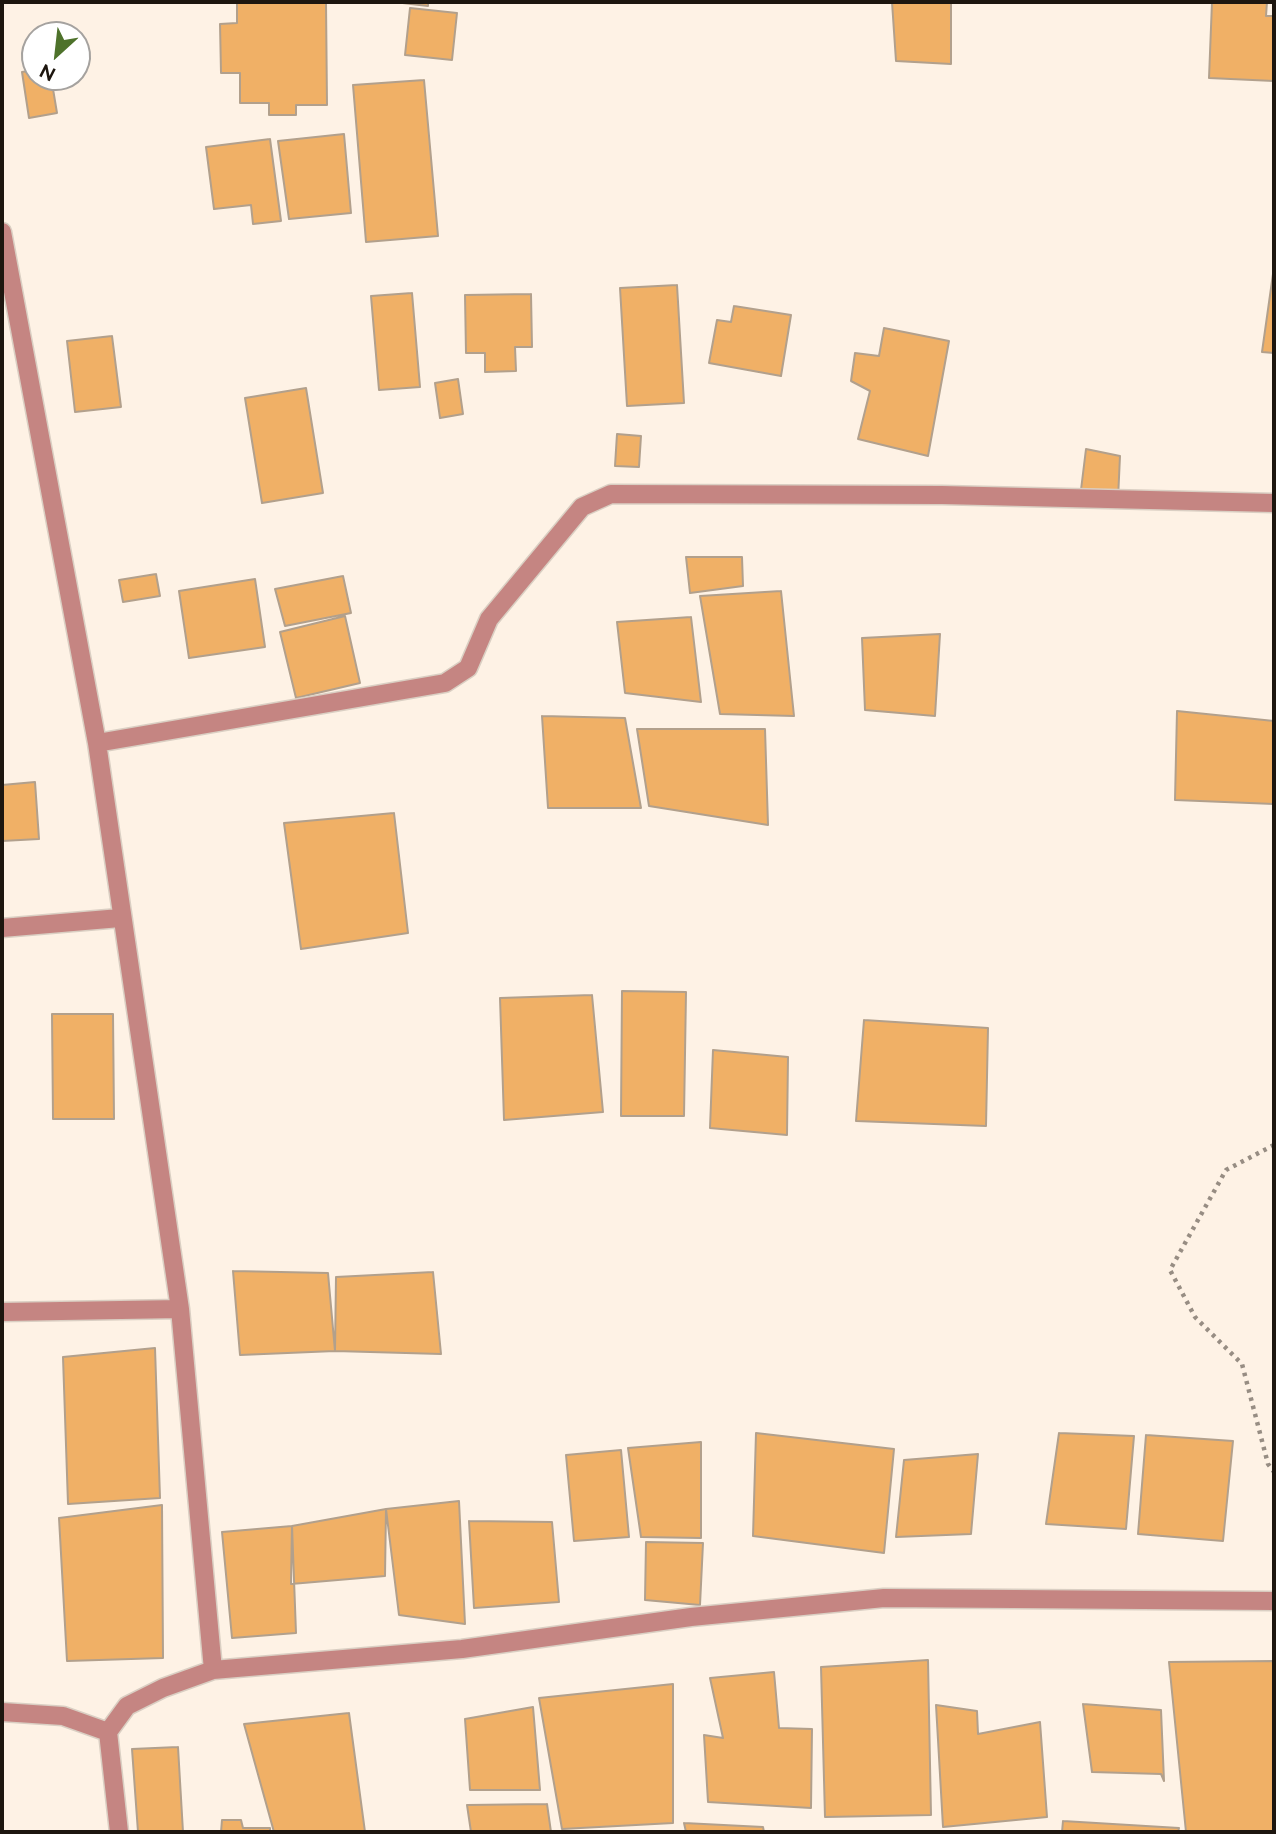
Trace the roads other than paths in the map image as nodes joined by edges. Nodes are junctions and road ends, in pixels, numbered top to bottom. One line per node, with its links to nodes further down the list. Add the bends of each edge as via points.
1 (2, 232): 3 (street)
2 (1274, 503): 3 (street, via 611,494 582,507 489,619 468,668 445,683)
3 (97, 743): 4 (street)
4 (120, 918): 5 (street); 6 (street)
5 (2, 928)
6 (180, 1309): 7 (street); 9 (street)
7 (2, 1312)
8 (1274, 1601): 9 (street, via 884,1598 691,1617 462,1649)
9 (213, 1670): 11 (street, via 127,1706)
10 (2, 1712): 11 (street, via 63,1716)
11 (108, 1732): 12 (street)
12 (119, 1832)

